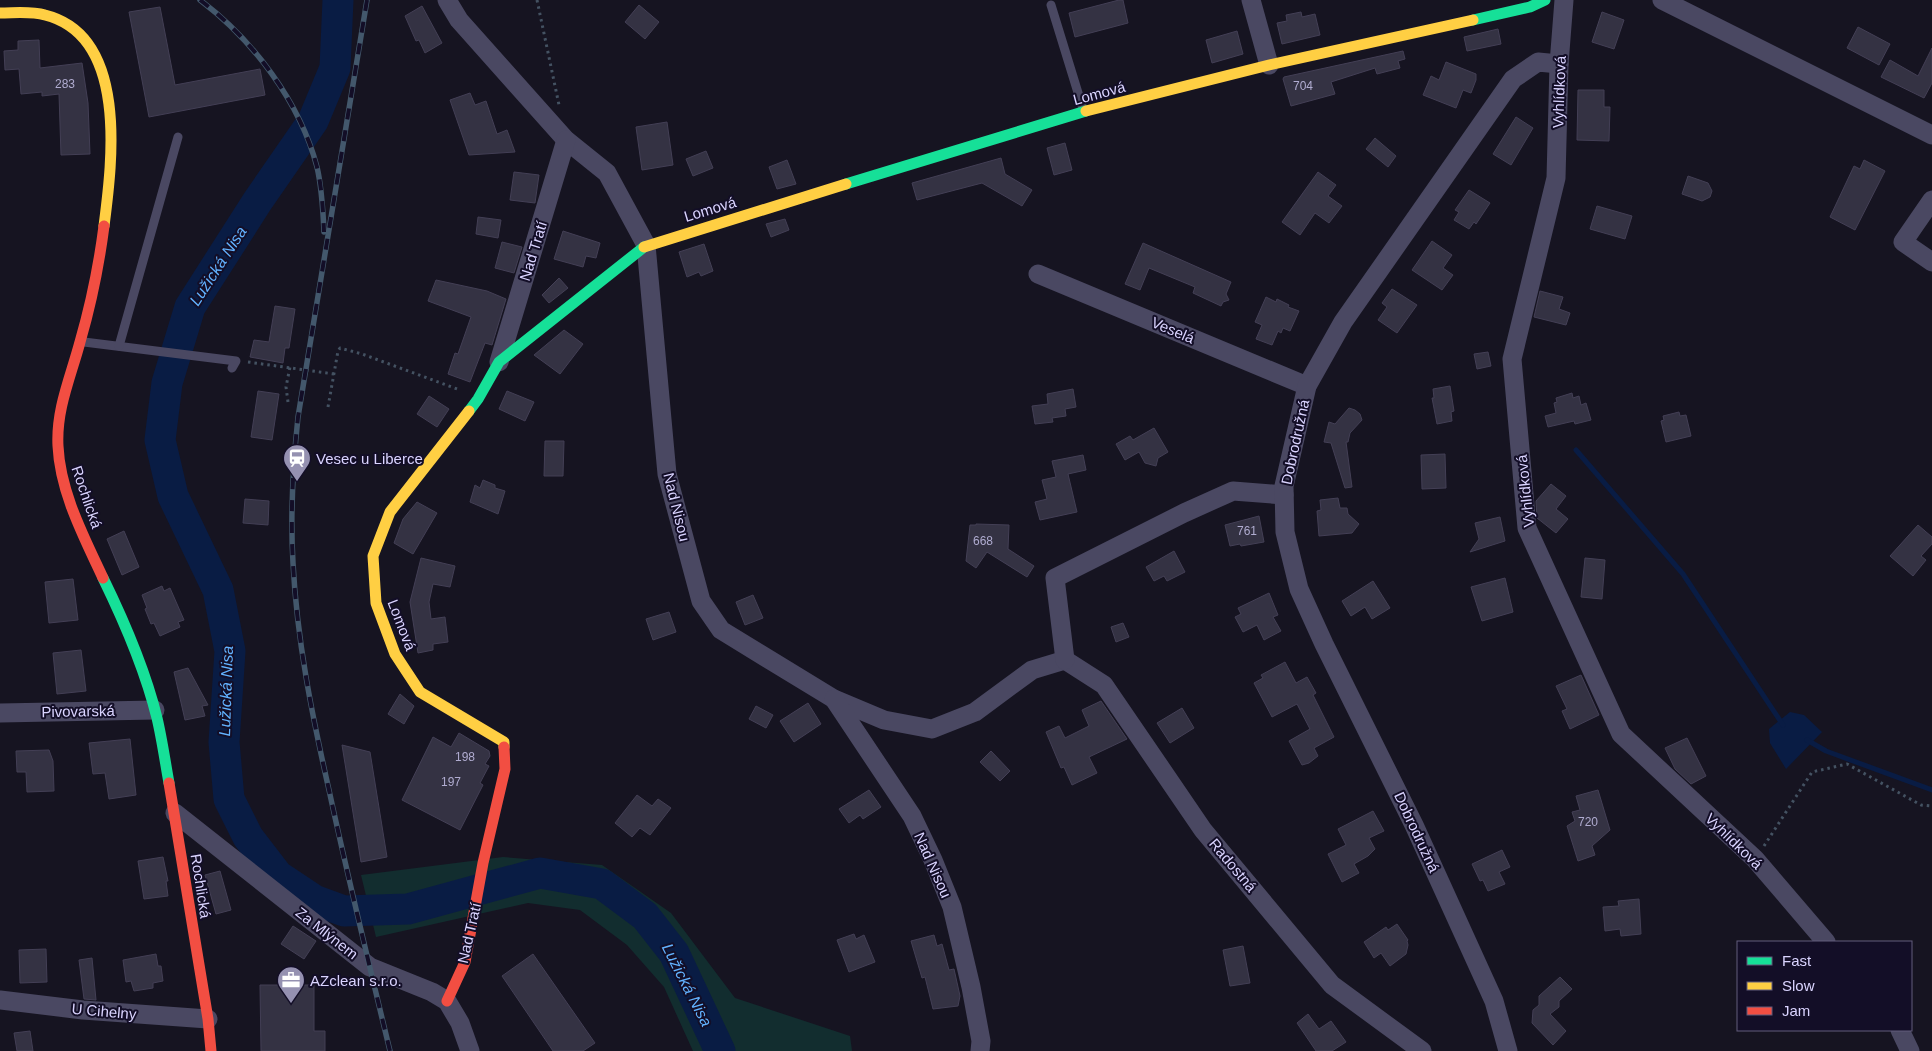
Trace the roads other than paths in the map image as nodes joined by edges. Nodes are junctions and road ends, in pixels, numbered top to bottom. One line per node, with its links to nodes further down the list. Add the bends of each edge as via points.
1 (448, 0): 13 (street, via 459,20)
2 (1251, 0): 9 (street)
3 (1545, 0): 9 (street, Lomová, via 1530,7)
4 (1564, 0): 8 (street, Vyhlídková)
5 (1662, 0): 11 (street)
6 (1051, 5): 10 (lane)
7 (0, 13): 18 (street, Rochlická, via 35,12 68,24 94,50 107,86 111,153 107,204)
8 (1559, 64): 22 (street, Dobrodružná, via 1538,62 1514,79 1343,322); 30 (street, Vyhlídková, via 1556,178 1512,359 1527,528 1621,734 1755,859)
9 (1269, 65): 10 (street, Lomová)
10 (1084, 112): 15 (street, Lomová)
11 (1932, 135)
12 (178, 137): 19 (lane)
13 (566, 140): 15 (street, via 607,173); 20 (street, Nad Tratí)
14 (1932, 200): 16 (street, via 1903,242)
15 (646, 244): 20 (street, Lomová); 25 (street, Nad Nisou, via 667,474 701,601 721,630)
16 (1932, 262)
17 (1038, 274): 22 (street, Veselá)
18 (80, 341): 19 (lane); 26 (street, Rochlická, via 58,423 61,474 80,526 132,640)
19 (119, 346): 21 (lane)
20 (499, 362): 29 (street, Lomová, via 478,399 390,512 373,556 376,603 395,654 420,692 504,742 505,769)
21 (234, 364)
22 (1307, 386): 23 (street, Dobrodružná)
23 (1284, 494): 24 (street, via 1233,491 1055,578); 39 (street, Dobrodružná, via 1285,532 1299,589 1414,825 1494,1001)
24 (1065, 660): 25 (street, Nad Nisou, via 1032,670 975,712 932,729 884,720); 38 (street, Radostná, via 1104,685 1204,830 1332,985)
25 (834, 699): 37 (street, Nad Nisou, via 912,816 933,860 952,908 969,978)
26 (155, 710): 27 (street, Pivovarská); 28 (street, Rochlická)
27 (0, 713)
28 (175, 813): 32 (street, Za Mlýnem, via 370,967); 33 (street, Rochlická)
29 (483, 862): 32 (street, Nad Tratí, via 465,962)
30 (1825, 941)
31 (0, 1000): 33 (street, U Cihelny)
32 (447, 1001): 36 (street, via 460,1023)
33 (208, 1019): 35 (street, Rochlická)
34 (1900, 1031): 40 (street)
35 (211, 1051)
36 (470, 1051)
37 (980, 1051)
38 (1422, 1051)
39 (1508, 1051)
40 (1910, 1051)

